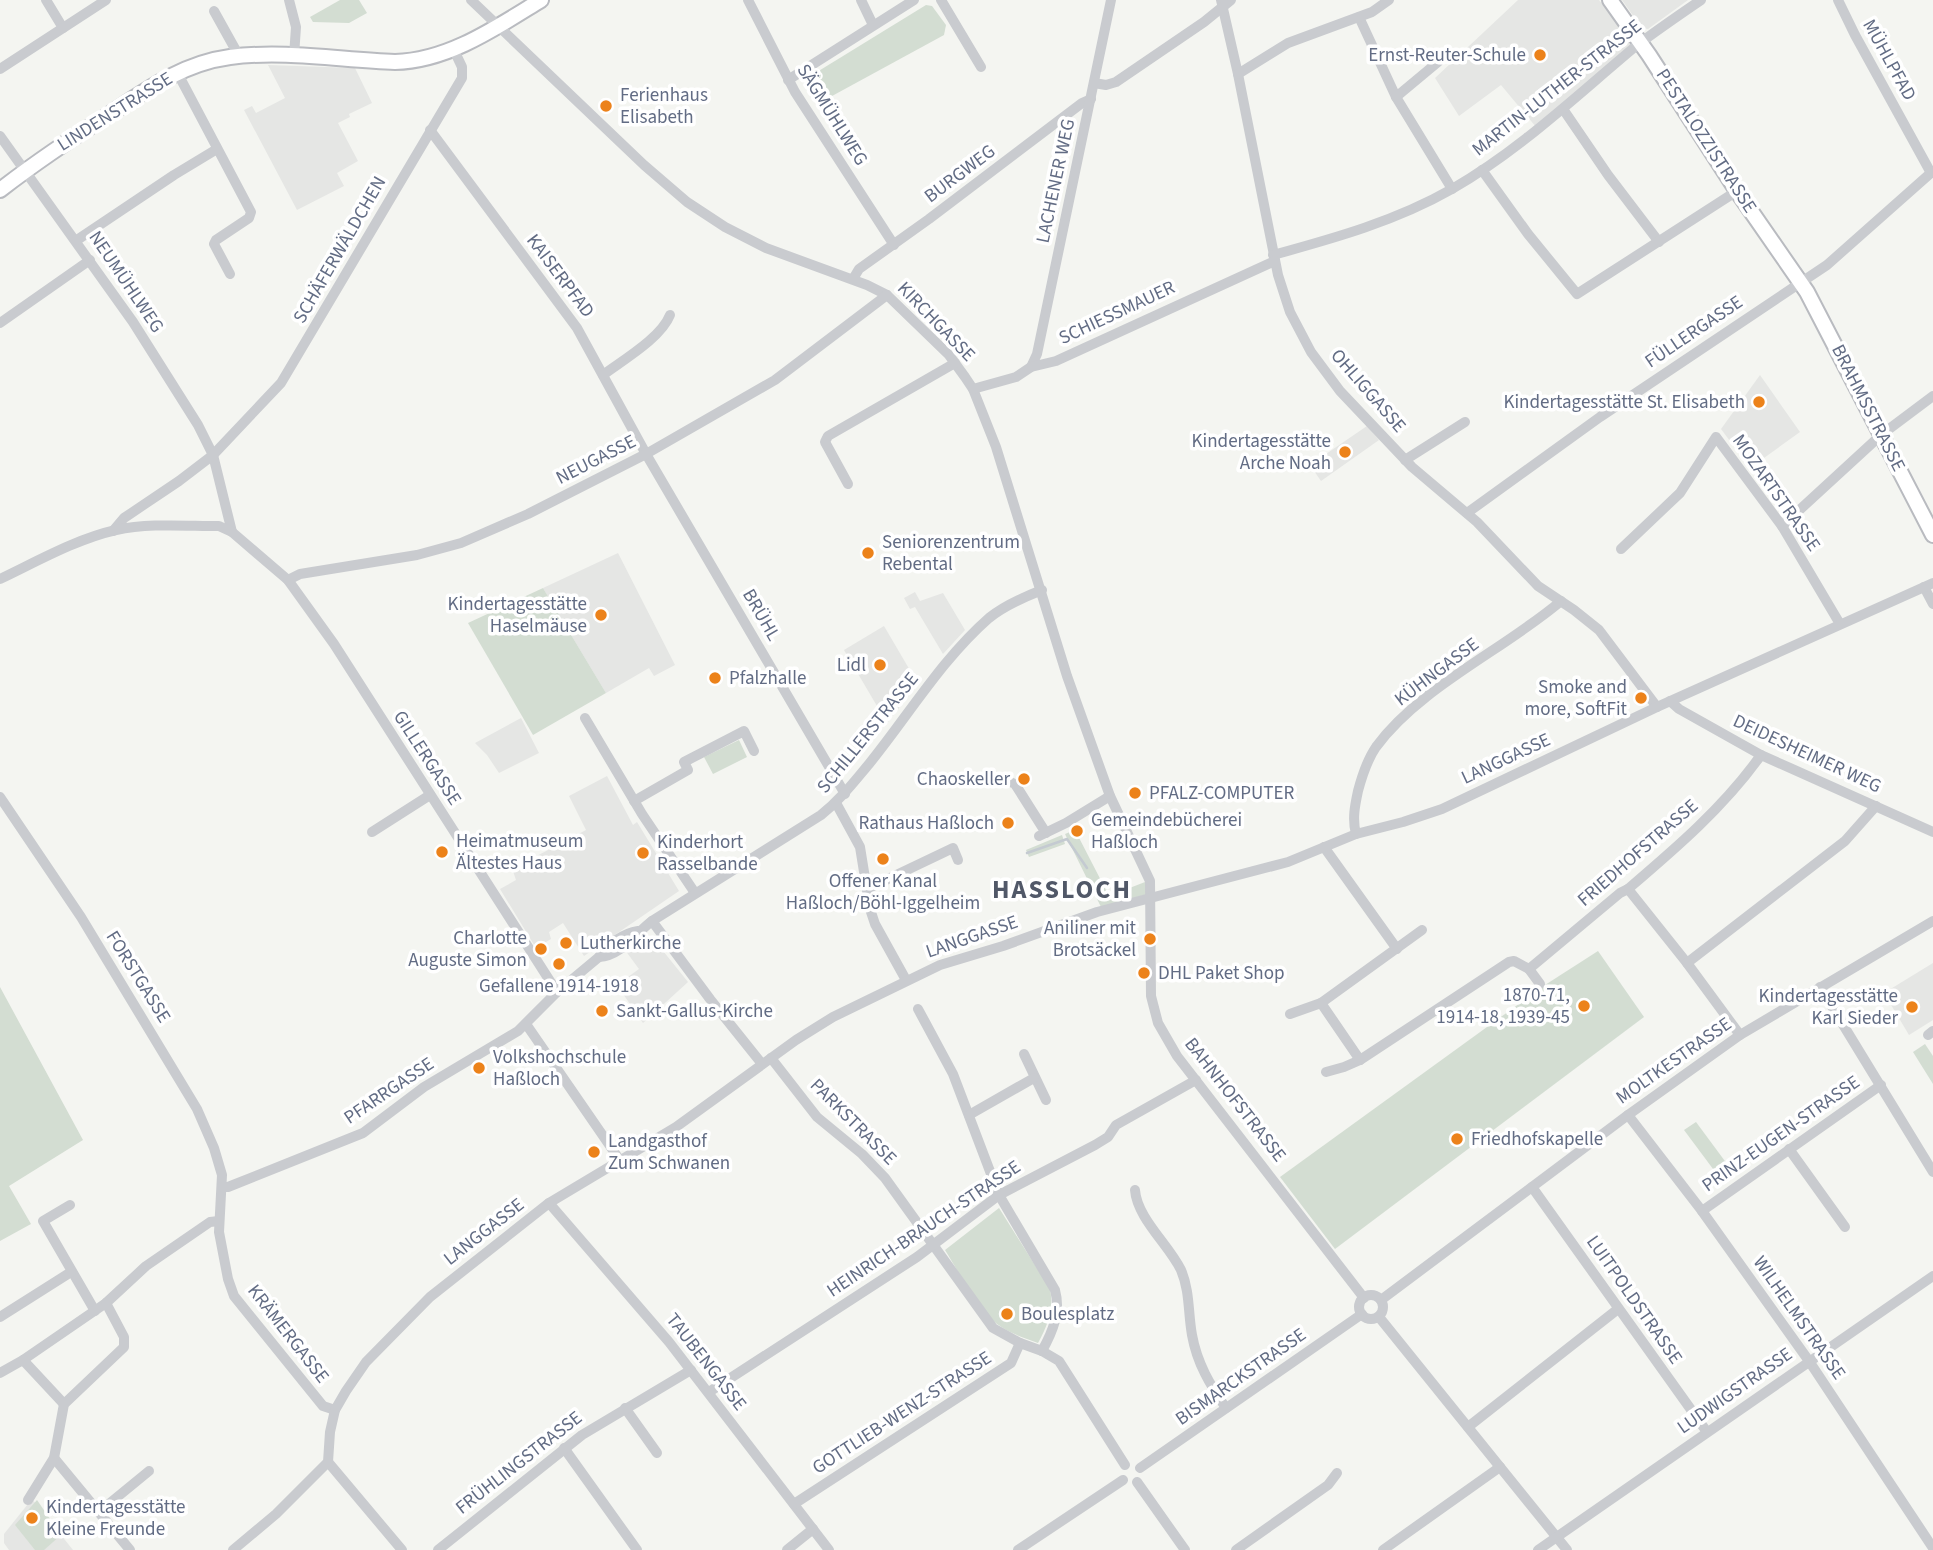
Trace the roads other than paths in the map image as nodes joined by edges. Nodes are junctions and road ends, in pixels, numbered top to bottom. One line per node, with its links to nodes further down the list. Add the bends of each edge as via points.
1 (46, 0): 20 (street)
2 (107, 0): 20 (street)
3 (289, 0): 24 (street, via 296,27)
4 (471, 0): 19 (street, KIRCHGASSE)
5 (541, 0): 19 (main road, LINDENSTRASSE)
6 (748, 0): 30 (street, SÄGMÜHLWEG)
7 (861, 0): 18 (street)
8 (914, 0): 18 (street)
9 (941, 0): 26 (street)
10 (1111, 0): 31 (street, LACHENER WEG)
11 (1389, 0): 17 (street)
12 (1610, 0): 21 (main road, PESTALOZZISTRASSE)
13 (1701, 0): 21 (street, MARTIN-LUTHER-STRASSE)
14 (1838, 0): 40 (street, MÜHLPFAD)
15 (1225, 3): 29 (street, OHLIGGASSE); 31 (street, via 1116,82)
16 (214, 11): 23 (street)
17 (1359, 17): 29 (street, via 1288,43); 32 (street)
18 (873, 25): 30 (street)
19 (497, 26): 22 (main road, LINDENSTRASSE); 50 (street, KIRCHGASSE, via 687,202 766,247)
20 (63, 29): 27 (street)
21 (1641, 43): 34 (street, MARTIN-LUTHER-STRASSE); 43 (main road, PESTALOZZISTRASSE)
22 (453, 48): 24 (main road, LINDENSTRASSE, via 408,61); 35 (street, SCHÄFERWÄLDCHEN, via 463,73)
23 (239, 56): 24 (main road, LINDENSTRASSE); 28 (main road, LINDENSTRASSE)
24 (294, 56)
25 (1438, 62): 32 (street)
26 (981, 67)
27 (0, 69)
28 (177, 72): 37 (street); 38 (main road, LINDENSTRASSE)
29 (1238, 74): 47 (street, OHLIGGASSE)
30 (788, 80): 46 (street, SÄGMÜHLWEG)
31 (1094, 83): 33 (street, LACHENER WEG)
32 (1396, 97): 41 (street)
33 (1091, 99): 46 (street, BURGWEG); 56 (street, LACHENER WEG)
34 (1563, 109): 39 (street, MARTIN-LUTHER-STRASSE); 45 (street)
35 (430, 130): 57 (street, KAISERPFAD, via 566,311); 63 (street, SCHÄFERWÄLDCHEN, via 281,383)
36 (0, 136): 38 (street, NEUMÜHLWEG)
37 (217, 149): 44 (street); 49 (street, via 251,212 214,244)
38 (26, 170): 42 (main road, LINDENSTRASSE); 44 (street, NEUMÜHLWEG)
39 (1482, 170): 41 (street, MARTIN-LUTHER-STRASSE); 45 (street, via 1577,294)
40 (1932, 172): 51 (street, FÜLLERGASSE)
41 (1452, 189): 47 (street, MARTIN-LUTHER-STRASSE, via 1401,215)
42 (0, 190)
43 (1737, 191): 45 (street); 51 (main road, PESTALOZZISTRASSE)
44 (77, 240): 48 (street, NEUMÜHLWEG)
45 (1659, 243)
46 (894, 245): 50 (street, BURGWEG, via 859,269)
47 (1274, 258): 56 (street, SCHIESSMAUER, via 1056,361); 64 (street, OHLIGGASSE, via 1290,312 1317,360)
48 (90, 260): 54 (street); 63 (street, NEUMÜHLWEG, via 172,382)
49 (230, 274)
50 (853, 279): 52 (street, KIRCHGASSE)
51 (1801, 282): 61 (main road, BRAHMSSTRASSE); 66 (street, FÜLLERGASSE)
52 (887, 295): 55 (street, KIRCHGASSE); 62 (street, NEUGASSE, via 775,380)
53 (670, 315): 57 (street, via 657,334)
54 (0, 323)
55 (955, 363): 58 (street, KIRCHGASSE); 65 (street, via 828,436 825,442)
56 (1031, 367): 58 (street, SCHIESSMAUER, via 1016,377)
57 (603, 375): 62 (street, KAISERPFAD)
58 (973, 389): 75 (street, KIRCHGASSE)
59 (1933, 396): 61 (street)
60 (1465, 422): 64 (street)
61 (1881, 435): 67 (street); 70 (main road, BRAHMSSTRASSE)
62 (646, 454): 73 (street, NEUGASSE, via 461,543); 88 (street, BRÜHL)
63 (213, 455): 68 (street, SCHÄFERWÄLDCHEN, via 124,518); 69 (street, NEUMÜHLWEG)
64 (1405, 460): 66 (street, OHLIGGASSE)
65 (848, 484)
66 (1467, 513): 76 (street, OHLIGGASSE, via 1538,586)
67 (1782, 526): 71 (street, MOZARTSTRASSE, via 1716,437 1680,493); 78 (street, MOZARTSTRASSE)
68 (113, 531): 69 (street, via 219,526); 72 (street)
69 (232, 532): 73 (street, GILLERGASSE)
70 (1933, 535)
71 (1621, 549)
72 (0, 579)
73 (288, 580): 85 (street, GILLERGASSE)
74 (1928, 585): 77 (street); 78 (street, LANGGASSE)
75 (1042, 590): 86 (street, KIRCHGASSE); 88 (street, SCHILLERSTRASSE, via 1003,608 977,630)
76 (1562, 601): 80 (street, OHLIGGASSE, via 1608,640); 93 (street, KÜHNGASSE, via 1438,688 1377,745 1358,793 1353,818)
77 (1933, 604)
78 (1840, 624): 79 (street, LANGGASSE)
79 (1670, 701): 80 (street, LANGGASSE); 83 (street, DEIDESHEIMER WEG)
80 (1657, 707): 93 (street, LANGGASSE, via 1442,809)
81 (585, 718): 89 (street)
82 (754, 751): 89 (street, via 744,731 684,762 688,770)
83 (1760, 755): 90 (street, DEIDESHEIMER WEG); 97 (street, FRIEDHOFSTRASSE, via 1703,822)
84 (1008, 781): 86 (street, via 1015,784 1042,835)
85 (430, 795): 91 (street); 109 (street, GILLERGASSE)
86 (1110, 796): 99 (street, KIRCHGASSE, via 1150,881)
87 (0, 797): 128 (street, FORSTGASSE, via 81,917 188,1091 214,1148)
88 (841, 798): 96 (street, BRÜHL, via 860,847); 98 (street, SCHILLERSTRASSE)
89 (634, 802): 98 (street)
90 (1876, 806): 92 (street, DEIDESHEIMER WEG); 104 (street, via 1845,841)
91 (372, 832)
92 (1933, 832)
93 (1356, 834): 94 (street, LANGGASSE)
94 (1324, 847): 99 (street, LANGGASSE, via 1272,867); 103 (street)
95 (958, 860): 96 (street, via 953,848)
96 (867, 889): 106 (street, BRÜHL, via 875,924)
97 (1629, 889): 104 (street); 105 (street, FRIEDHOFSTRASSE)
98 (695, 893): 100 (street, SCHILLERSTRASSE)
99 (1152, 897): 106 (street, LANGGASSE); 120 (street, BAHNHOFSTRASSE, via 1154,1010 1170,1046)
100 (653, 921): 109 (street, SCHILLERSTRASSE); 117 (street, PARKSTRASSE, via 710,999)
101 (1933, 921): 108 (street, MOLTKESTRASSE)
102 (1422, 930): 103 (street)
103 (1397, 948): 110 (street)
104 (1688, 963): 114 (street)
105 (1529, 969): 107 (street); 116 (street, via 1509,962)
106 (906, 980): 117 (street, LANGGASSE, via 813,1028)
107 (1540, 984)
108 (1820, 987): 114 (street, MOLTKESTRASSE); 121 (street)
109 (557, 992): 113 (street, PFARRGASSE)
110 (1321, 1003): 112 (street); 116 (street)
111 (918, 1009): 123 (street)
112 (1290, 1014)
113 (526, 1024): 126 (street); 128 (street, PFARRGASSE, via 424,1087 363,1133)
114 (1740, 1035): 124 (street, MOLTKESTRASSE)
115 (1024, 1055): 119 (street)
116 (1360, 1060): 118 (street)
117 (767, 1061): 126 (street, LANGGASSE, via 676,1127); 137 (street, PARKSTRASSE, via 817,1117 885,1178)
118 (1326, 1072)
119 (1034, 1078): 122 (street); 123 (street)
120 (1196, 1080): 131 (street, HEINRICH-BRAUCH-STRASSE, via 1116,1125 1095,1145); 140 (street, BAHNHOFSTRASSE)
121 (1881, 1085): 125 (street, PRINZ-EUGEN-STRASSE); 127 (street)
122 (1046, 1100)
123 (969, 1115): 131 (street)
124 (1628, 1115): 129 (street, MOLTKESTRASSE); 134 (street, WILHELMSTRASSE)
125 (1788, 1149): 134 (street, PRINZ-EUGEN-STRASSE); 136 (street)
126 (619, 1159): 132 (street, LANGGASSE)
127 (1933, 1171)
128 (222, 1187): 135 (street, KRÄMERGASSE)
129 (1532, 1187): 141 (street, MOLTKESTRASSE); 143 (street, LUITPOLDSTRASSE)
130 (1135, 1190): 157 (street, via 1138,1203 1180,1267 1198,1358)
131 (999, 1195): 137 (street, HEINRICH-BRAUCH-STRASSE); 149 (street, via 1055,1290 1056,1318)
132 (549, 1203): 152 (street, TAUBENGASSE); 158 (street, LANGGASSE, via 430,1297 366,1362)
133 (70, 1205): 138 (street, via 43,1221)
134 (1702, 1211): 151 (street, WILHELMSTRASSE)
135 (219, 1221): 142 (street, via 209,1222 146,1266); 158 (street, KRÄMERGASSE, via 228,1279 239,1305 323,1406)
136 (1845, 1227)
137 (934, 1246): 148 (street, PARKSTRASSE, via 993,1328); 154 (street, HEINRICH-BRAUCH-STRASSE)
138 (71, 1272): 144 (street); 146 (street)
139 (1933, 1276): 151 (street, LUDWIGSTRASSE)
140 (1364, 1298): 141 (street, via 1371,1295); 145 (street)
141 (1381, 1300): 147 (street)
142 (106, 1303): 144 (street); 155 (street, via 124,1336 124,1347)
143 (1618, 1309): 159 (street); 160 (street, LUITPOLDSTRASSE)
144 (95, 1311): 150 (street)
145 (1362, 1314): 147 (street, via 1368,1319); 157 (street, BISMARCKSTRASSE)
146 (0, 1317)
147 (1379, 1317): 159 (street)
148 (1020, 1343): 149 (street, PARKSTRASSE); 173 (street, GOTTLIEB-WENZ-STRASSE, via 1011,1363)
149 (1042, 1351): 165 (street, via 1059,1362)
150 (23, 1360): 153 (street); 155 (street)
151 (1809, 1361): 160 (street, LUDWIGSTRASSE); 177 (street, WILHELMSTRASSE)
152 (691, 1370): 154 (street, TAUBENGASSE); 156 (street, FRÜHLINGSTRASSE)
153 (0, 1373)
154 (709, 1392): 173 (street, TAUBENGASSE)
155 (64, 1404): 163 (street)
156 (625, 1408): 161 (street, FRÜHLINGSTRASSE); 162 (street)
157 (1226, 1408): 167 (street, BISMARCKSTRASSE)
158 (335, 1410): 164 (street, LANGGASSE)
159 (1468, 1427): 166 (street)
160 (1707, 1432): 176 (street, LUDWIGSTRASSE)
161 (564, 1448): 181 (street, FRÜHLINGSTRASSE); 182 (street)
162 (657, 1453)
163 (54, 1458): 172 (street); 174 (street)
164 (328, 1462): 179 (street); 180 (street)
165 (1125, 1465): 167 (street); 170 (street)
166 (1500, 1467): 176 (street); 188 (street)
167 (1140, 1468): 171 (street)
168 (149, 1471): 174 (street)
169 (1338, 1473): 187 (street, via 1328,1485)
170 (1123, 1480): 171 (street); 185 (street)
171 (1137, 1482): 186 (street)
172 (28, 1500)
173 (794, 1504): 175 (street, TAUBENGASSE)
174 (99, 1512): 178 (street)
175 (813, 1529): 183 (street); 184 (street, TAUBENGASSE)
176 (1557, 1536): 189 (street, LUDWIGSTRASSE); 190 (street)
177 (1933, 1548)
178 (130, 1550)
179 (233, 1550)
180 (402, 1550)
181 (438, 1550)
182 (637, 1550)
183 (787, 1550)
184 (829, 1550)
185 (1018, 1550)
186 (1185, 1550)
187 (1236, 1550)
188 (1383, 1550)
189 (1538, 1550)
190 (1567, 1550)

